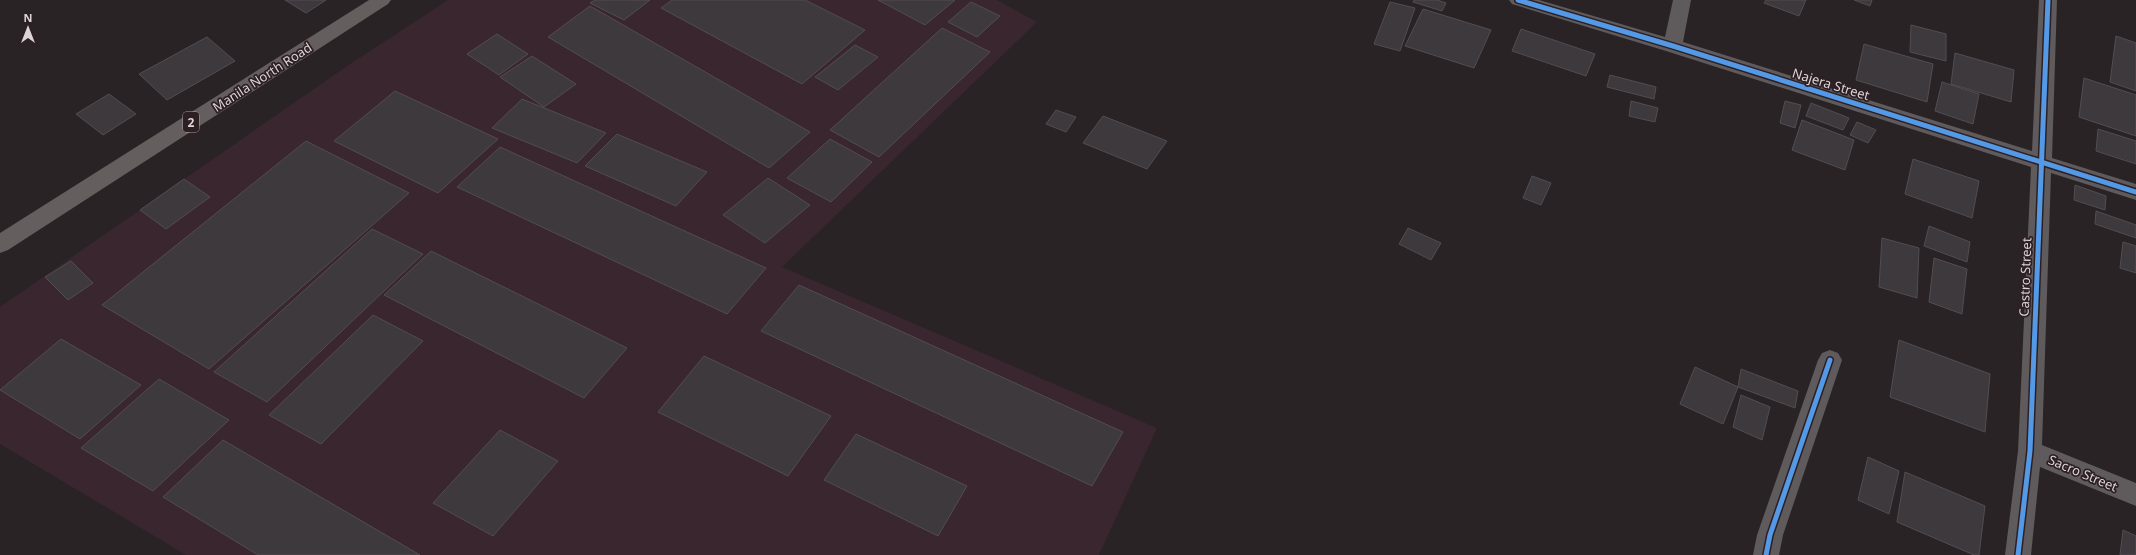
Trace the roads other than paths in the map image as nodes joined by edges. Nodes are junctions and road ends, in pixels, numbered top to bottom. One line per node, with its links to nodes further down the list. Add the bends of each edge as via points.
1 (382, 0): 8 (highway, Manila North Road / 2)
2 (1518, 0): 5 (street, Najera Street)
3 (1682, 0): 5 (street)
4 (2048, 0): 6 (street, Castro Street)
5 (1673, 46): 6 (street, Najera Street)
6 (2040, 161): 7 (street, Najera Street); 10 (street, Castro Street)
7 (2136, 192)
8 (0, 244)
9 (1830, 360): 12 (street, via 1770,535)
10 (2030, 452): 11 (street, Sacro Street); 13 (street, Castro Street)
11 (2136, 496)
12 (1766, 555)
13 (2018, 555)

